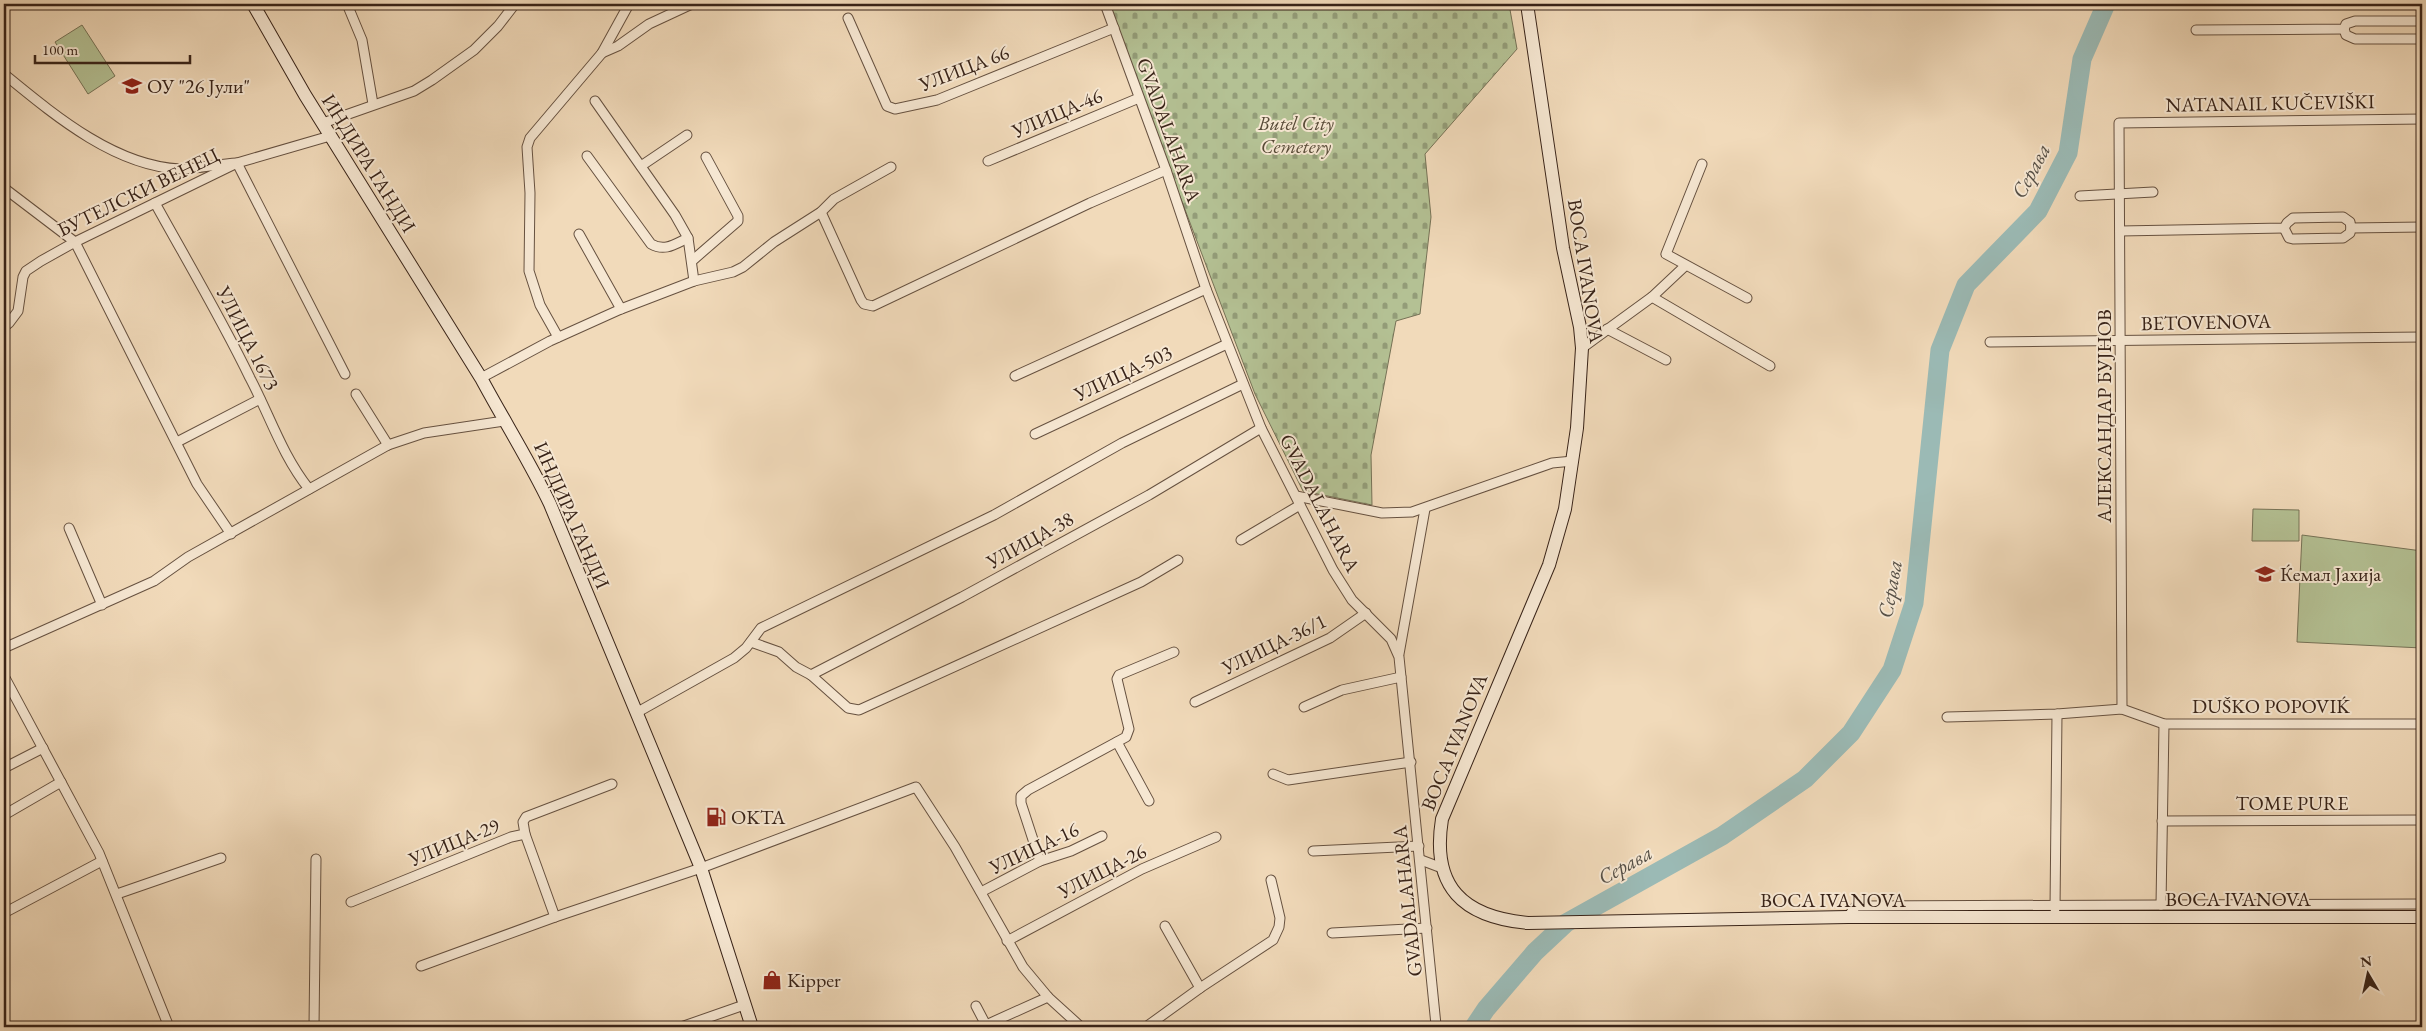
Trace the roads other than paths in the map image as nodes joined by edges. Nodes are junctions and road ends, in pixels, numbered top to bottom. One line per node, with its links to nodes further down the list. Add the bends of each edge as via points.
1 (253, 4): 20 (street, ИНДИРА ГАНДИ)
2 (347, 4): 18 (street, via 362,40)
3 (515, 4): 18 (street, via 498,26 449,69 414,91)
4 (629, 4): 14 (street)
5 (692, 4): 14 (street, via 649,24)
6 (1105, 4): 10 (street, GVADALAHARA)
7 (1527, 4): 59 (street, BOCA IVANOVA, via 1563,248)
8 (848, 18): 10 (street, УЛИЦА 66, via 888,106 894,109 937,100)
9 (2422, 21): 11 (street, via 2355,21 2346,24)
10 (1114, 28): 16 (street, GVADALAHARA)
11 (2344, 29): 12 (street); 13 (street, via 2346,35 2355,39)
12 (2196, 30)
13 (2422, 39)
14 (602, 53): 54 (street, via 530,138 527,147 529,271 540,305)
15 (4, 74): 27 (street, via 102,145 129,158 179,169)
16 (1139, 98): 26 (street, УЛИЦА-46); 31 (street, GVADALAHARA)
17 (595, 102): 29 (street)
18 (373, 104): 20 (street)
19 (2422, 119): 21 (street, NATANAIL KUČEVIŠKI)
20 (323, 123): 23 (street, ИНДИРА ГАНДИ)
21 (2119, 123): 34 (street, АЛЕКСАНДАР БУЈНОВ)
22 (687, 135): 29 (street)
23 (330, 136): 27 (street, БУТЕЛСКИ ВЕНЕЦ); 64 (street, ИНДИРА ГАНДИ)
24 (587, 156): 43 (street, via 651,244 659,249 667,248)
25 (706, 157): 45 (street, via 738,221)
26 (988, 162)
27 (237, 163): 36 (street, БУТЕЛСКИ ВЕНЕЦ); 62 (street)
28 (1702, 164): 46 (street, via 1666,254)
29 (641, 166): 43 (street)
30 (891, 167): 37 (street, via 848,190)
31 (1166, 170): 37 (street, via 873,306 861,300); 48 (street, GVADALAHARA)
32 (4, 188): 44 (street)
33 (2153, 192): 34 (street)
34 (2119, 194): 35 (street); 41 (street, АЛЕКСАНДАР БУЈНОВ)
35 (2080, 196)
36 (155, 203): 44 (street, БУТЕЛСКИ ВЕНЕЦ); 67 (street, УЛИЦА 1673)
37 (821, 212): 47 (street, via 774,242 743,267 725,276)
38 (2422, 227): 40 (street)
39 (2284, 228): 40 (street, via 2293,218 2343,217 2350,222); 40 (street, via 2293,239 2343,238); 41 (street)
40 (2351, 228)
41 (2120, 231): 56 (street, АЛЕКСАНДАР БУЈНОВ)
42 (579, 234): 51 (street)
43 (688, 238): 45 (street)
44 (75, 242): 52 (street, БУТЕЛСКИ ВЕНЕЦ, via 26,271 21,283 18,311); 71 (street)
45 (693, 260): 47 (street)
46 (1685, 266): 49 (street); 50 (street)
47 (694, 281): 51 (street)
48 (1206, 289): 58 (street, GVADALAHARA); 63 (street)
49 (1652, 297): 53 (street); 61 (street)
50 (1747, 298)
51 (621, 309): 54 (street)
52 (4, 327)
53 (1607, 329): 59 (street); 60 (street)
54 (558, 337): 64 (street)
55 (2422, 337): 56 (street, BETOVENOVA)
56 (2121, 340): 57 (street, BETOVENOVA); 93 (street, АЛЕКСАНДАР БУЈНОВ)
57 (1990, 342)
58 (1227, 344): 65 (street, GVADALAHARA); 70 (street, УЛИЦА-503)
59 (1582, 348): 73 (street, BOCA IVANOVA)
60 (1666, 360)
61 (1770, 366)
62 (345, 374)
63 (1015, 376)
64 (481, 378): 68 (street, ИНДИРА ГАНДИ)
65 (1243, 384): 69 (street, GVADALAHARA); 84 (street, via 1122,442 994,515 761,628)
66 (356, 394): 72 (street)
67 (260, 399): 71 (street); 74 (street, УЛИЦА 1673, via 282,449)
68 (504, 421): 72 (street, via 424,433); 94 (street, ИНДИРА ГАНДИ, via 528,459 550,504)
69 (1261, 428): 75 (street, GVADALAHARA); 88 (street, УЛИЦА-38, via 1149,495)
70 (1035, 434)
71 (177, 442): 79 (street, via 197,484)
72 (388, 445): 74 (street)
73 (1573, 461): 77 (street, via 1552,463); 121 (street, BOCA IVANOVA, via 1565,509 1549,565 1446,807 1439,837)
74 (309, 489): 79 (street)
75 (1296, 496): 76 (street, GVADALAHARA); 77 (street, via 1382,513)
76 (1300, 505): 80 (street); 83 (street, GVADALAHARA, via 1333,570 1352,600)
77 (1426, 509): 87 (street)
78 (69, 528): 82 (street)
79 (231, 534): 82 (street, via 188,557 154,581)
80 (1241, 540)
81 (1178, 560): 88 (street, via 1141,582 858,710 848,708)
82 (102, 605): 85 (street)
83 (1366, 613): 87 (street, GVADALAHARA, via 1391,639); 91 (street, УЛИЦА-36/1, via 1330,638)
84 (751, 642): 88 (street, via 779,652); 94 (street, via 734,658)
85 (4, 648)
86 (1174, 652): 99 (street, via 1119,675 1117,679 1129,733)
87 (1399, 657): 90 (street, GVADALAHARA)
88 (811, 675)
89 (4, 676): 100 (street)
90 (1401, 677): 92 (street, via 1342,690); 101 (street, GVADALAHARA)
91 (1195, 702)
92 (1304, 707)
93 (2122, 709): 95 (street); 97 (street, DUŠKO POPOVIḰ)
94 (636, 713): 120 (street, ИНДИРА ГАНДИ)
95 (2057, 714): 96 (street); 127 (street)
96 (1947, 718)
97 (2164, 724): 98 (street, DUŠKO POPOVIḰ); 109 (street)
98 (2422, 724)
99 (1117, 742): 106 (street); 119 (street, via 1024,792 1021,803)
100 (43, 748): 102 (street); 104 (street)
101 (1411, 762): 103 (street, via 1288,780); 113 (street, GVADALAHARA)
102 (4, 768)
103 (1273, 774)
104 (61, 782): 107 (street); 118 (street)
105 (612, 784): 110 (street, УЛИЦА-29, via 526,817 523,822)
106 (1149, 801)
107 (4, 815)
108 (2422, 820): 109 (street, TOME PURE)
109 (2162, 821): 128 (street)
110 (525, 834): 125 (street, УЛИЦА-29); 131 (street)
111 (1102, 836): 119 (street, УЛИЦА-16)
112 (1216, 838): 138 (street, УЛИЦА-26, via 1142,869)
113 (1419, 846): 114 (street); 117 (street, GVADALAHARA)
114 (1313, 851)
115 (221, 858): 124 (street)
116 (316, 859): 147 (street)
117 (1421, 860): 121 (street); 136 (street, GVADALAHARA)
118 (102, 861): 124 (street); 130 (street)
119 (1040, 861): 123 (street, УЛИЦА-16)
120 (701, 868): 123 (street, via 916,787); 131 (street); 142 (street, ИНДИРА ГАНДИ)
121 (1442, 868): 132 (street, BOCA IVANOVA, via 1448,882 1474,910 1503,921)
122 (1271, 880): 140 (street, via 1280,918 1273,940)
123 (981, 892): 138 (street)
124 (117, 894): 146 (street)
125 (351, 902)
126 (2422, 904): 129 (street)
127 (2056, 905): 128 (street); 132 (street, via 1856,906); 134 (street)
128 (2161, 905): 129 (street)
129 (2347, 910): 133 (street, BOCA IVANOVA); 134 (street, BOCA IVANOVA)
130 (4, 913)
131 (555, 917): 139 (street)
132 (1848, 917): 134 (street, BOCA IVANOVA)
133 (2422, 917)
134 (2054, 919)
135 (1165, 926): 140 (street)
136 (1426, 928): 137 (street); 144 (street, GVADALAHARA)
137 (1332, 933)
138 (1007, 940): 141 (street)
139 (421, 966)
140 (1200, 988): 151 (street)
141 (1048, 997): 145 (street); 150 (street)
142 (744, 1005): 148 (street); 149 (street, ИНДИРА ГАНДИ)
143 (976, 1006): 145 (street)
144 (1436, 1025)
145 (986, 1026)
146 (170, 1027)
147 (314, 1027)
148 (681, 1027)
149 (752, 1027)
150 (1081, 1027)
151 (1146, 1027)

